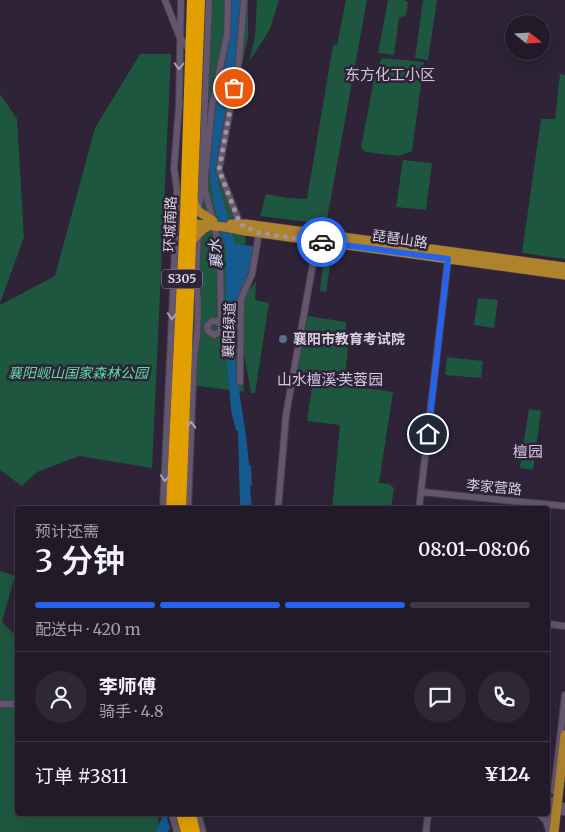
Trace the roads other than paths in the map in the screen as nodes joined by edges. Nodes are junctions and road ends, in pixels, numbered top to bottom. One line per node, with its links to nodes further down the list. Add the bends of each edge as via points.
1 (165, 0): 6 (street)
2 (182, 0): 6 (street)
3 (200, 0): 7 (highway, 环城南路); 8 (highway, 环城南路 / S305)
4 (228, 0): 9 (street, 襄阳绿道, via 227,35 212,106 206,168 205,190)
5 (244, 0): 10 (street, via 239,60 219,170)
6 (180, 38): 7 (street); 8 (street, one-way to 8, via 174,168 177,190)
7 (190, 49): 8 (highway, 环城南路 / S305)
8 (187, 217): 9 (main road); 9 (main road); 12 (highway, 环城南路 / S305); 20 (street, one-way to 20); 21 (highway, 环城南路 / S305)
9 (214, 223): 10 (main road); 12 (main road); 17 (street, 襄阳绿道, via 220,249)
10 (234, 225): 11 (main road, 琵琶山路); 15 (main road, 琵琶山路)
11 (259, 233): 13 (main road, 琵琶山路); 18 (street, 襄阳绿道, via 252,274 241,299)
12 (195, 237): 22 (highway, 环城南路 / S305); 23 (street, one-way to 12, via 198,305)
13 (317, 241): 14 (main road, 琵琶山路); 24 (street, via 286,415)
14 (448, 259): 16 (main road, 琵琶山路); 19 (street)
15 (565, 267)
16 (565, 275)
17 (220, 328)
18 (240, 382)
19 (421, 492): 25 (street); 26 (street, 李家营路)
20 (163, 506)
21 (171, 506)
22 (180, 506)
23 (188, 506)
24 (278, 506)
25 (419, 506)
26 (565, 506)
27 (550, 624): 28 (street)
28 (565, 626)
29 (565, 695): 33 (street)
30 (0, 704): 31 (street)
31 (15, 704)
32 (565, 734): 35 (main road)
33 (555, 781): 34 (street); 35 (street)
34 (550, 790)
35 (555, 808): 47 (street); 48 (main road)
36 (173, 816): 42 (street)
37 (182, 816): 43 (highway)
38 (191, 816): 44 (highway)
39 (199, 816): 45 (street)
40 (428, 816): 46 (street)
41 (541, 816): 47 (street)
42 (178, 832)
43 (186, 832)
44 (195, 832)
45 (203, 832)
46 (426, 832)
47 (550, 832)
48 (554, 832)

